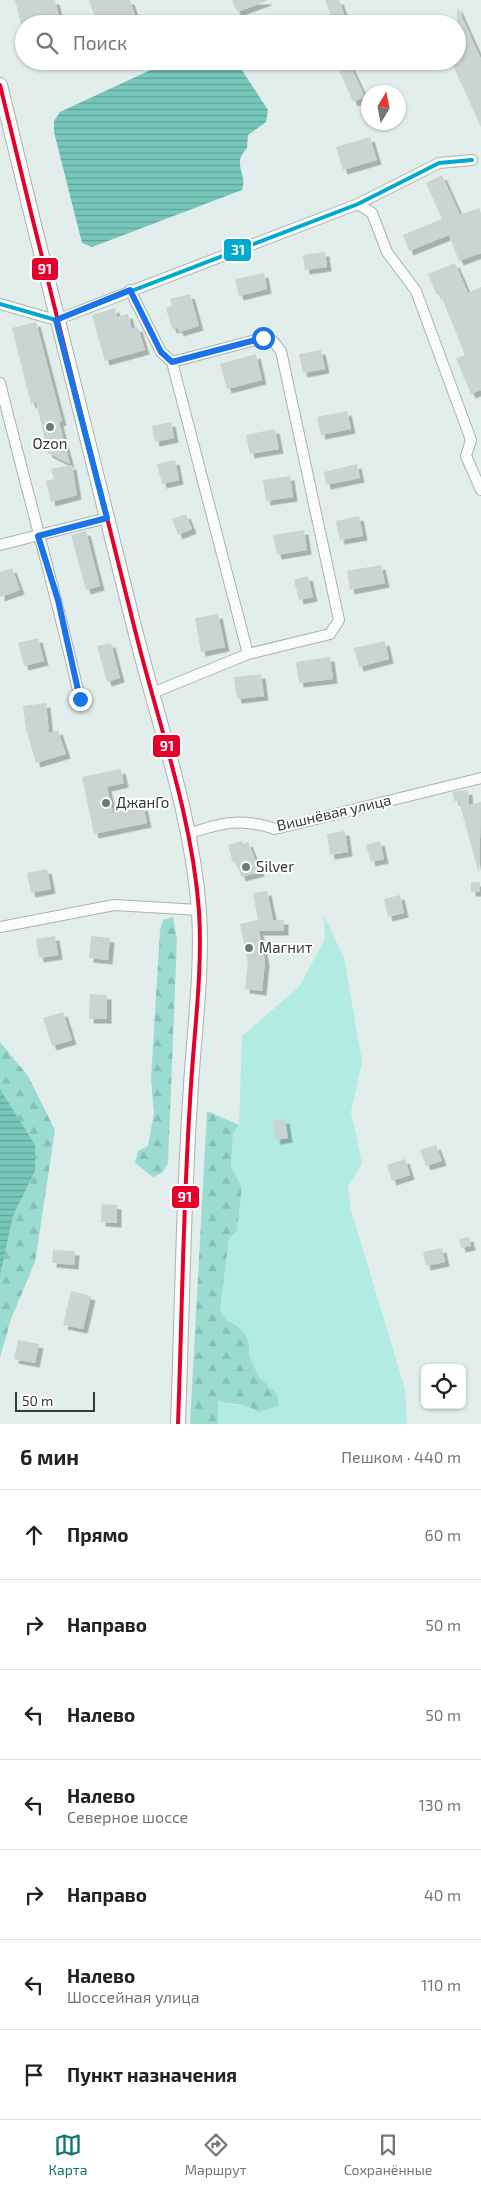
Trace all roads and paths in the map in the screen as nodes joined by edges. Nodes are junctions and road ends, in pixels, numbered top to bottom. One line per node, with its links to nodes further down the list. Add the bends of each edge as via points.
1 (0, 85): 6 (main road)
2 (472, 160): 3 (street, via 439,163)
3 (358, 204): 4 (street); 9 (street, via 372,213 387,252 416,291)
4 (130, 290): 6 (street); 7 (street, via 161,352)
5 (0, 304): 6 (street)
6 (56, 320): 11 (main road)
7 (172, 362): 14 (street); 14 (street, via 263,338 273,341 281,351 339,620 330,634)
8 (0, 382): 12 (street)
9 (476, 440): 10 (street, via 466,456)
10 (481, 490)
11 (107, 518): 12 (street); 15 (main road)
12 (38, 536): 13 (street); 16 (street, via 58,600)
13 (0, 545)
14 (248, 654): 15 (street)
15 (150, 694): 18 (main road, via 175,777)
16 (80, 699)
17 (481, 778): 18 (street, Вишнёвая улица, via 274,829 236,821)
18 (187, 834): 19 (main road)
19 (199, 910): 20 (street, via 114,905); 21 (main road)
20 (0, 927)
21 (178, 1424)

